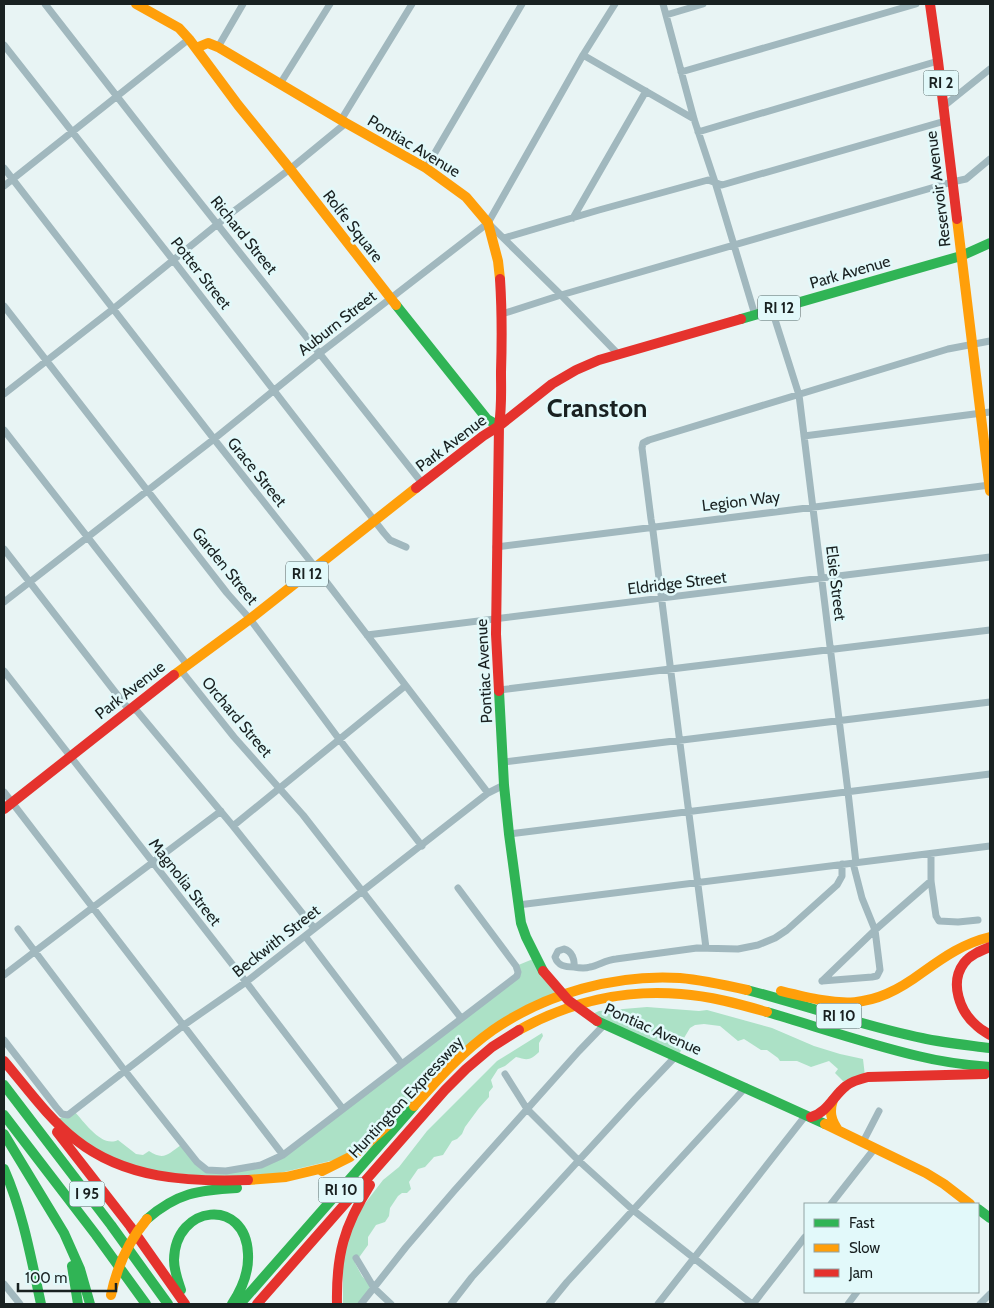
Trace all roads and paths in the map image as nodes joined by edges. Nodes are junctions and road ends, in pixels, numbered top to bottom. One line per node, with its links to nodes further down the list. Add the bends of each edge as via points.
1 (45, 4): 24 (street, Richard Street)
2 (136, 4): 12 (main road)
3 (243, 4): 16 (street)
4 (330, 4): 22 (street)
5 (412, 4): 27 (street)
6 (522, 4): 33 (street)
7 (615, 4): 18 (street, Auburn Street)
8 (663, 4): 13 (street)
9 (703, 4): 13 (street)
10 (916, 4): 21 (street)
11 (930, 4): 19 (main road, Reservoir Avenue / RI 2)
12 (150, 7): 14 (main road)
13 (666, 15): 21 (street)
14 (189, 39): 17 (main road, Rolfe Square); 24 (street)
15 (4, 45): 29 (street, Potter Street)
16 (218, 47): 17 (main road, via 208,44); 22 (main road, Pontiac Avenue)
17 (196, 48): 34 (main road, Rolfe Square)
18 (583, 55): 23 (street); 40 (street, Auburn Street)
19 (938, 61): 25 (main road, Reservoir Avenue / RI 2); 30 (street)
20 (990, 69): 25 (street)
21 (681, 72): 26 (street)
22 (280, 84): 27 (main road, Pontiac Avenue)
23 (646, 91): 26 (street); 39 (street)
24 (118, 96): 29 (street); 41 (street, Richard Street)
25 (944, 106): 28 (main road, Reservoir Avenue / RI 2)
26 (694, 119): 30 (street)
27 (343, 121): 33 (main road, Pontiac Avenue); 34 (street)
28 (945, 121): 36 (street, via 722,185); 37 (main road, Reservoir Avenue / RI 2)
29 (73, 132): 35 (street); 46 (street, Potter Street)
30 (698, 132): 36 (street)
31 (990, 159): 37 (street, via 966,179)
32 (4, 168): 35 (street, Grace Street)
33 (426, 168): 40 (main road, Pontiac Avenue, via 466,197)
34 (290, 169): 41 (street); 48 (main road, Rolfe Square)
35 (12, 179): 38 (street); 50 (street, Grace Street)
36 (715, 182): 39 (street, via 708,180); 44 (street)
37 (952, 182): 44 (street); 45 (main road, Reservoir Avenue / RI 2)
38 (4, 186)
39 (572, 218): 42 (street)
40 (488, 223): 42 (street); 48 (street, Auburn Street); 52 (main road, Pontiac Avenue, via 498,261)
41 (218, 224): 46 (street); 56 (street, Richard Street)
42 (504, 238): 47 (street)
43 (990, 243): 45 (main road, Park Avenue / RI 12)
44 (734, 246): 47 (street); 53 (street)
45 (962, 256): 51 (main road, Park Avenue / RI 12); 55 (main road, Reservoir Avenue / RI 2)
46 (173, 260): 50 (street); 59 (street, Potter Street)
47 (561, 295): 52 (street); 57 (street)
48 (391, 298): 56 (street, Auburn Street); 63 (main road, Rolfe Square, via 486,419)
49 (4, 306): 58 (street, Garden Street)
50 (113, 310): 58 (street); 66 (street, Grace Street)
51 (772, 310): 53 (main road, Park Avenue / RI 12); 61 (street, Elsie Street)
52 (502, 314): 63 (main road, Pontiac Avenue, via 502,409)
53 (755, 315): 57 (main road, Park Avenue / RI 12)
54 (990, 341): 55 (street)
55 (972, 344): 61 (street); 62 (main road, Reservoir Avenue / RI 2)
56 (320, 353): 59 (street, Auburn Street); 67 (street, Richard Street)
57 (619, 355): 63 (main road, Park Avenue / RI 12, via 599,360 567,375)
58 (47, 361): 60 (street); 69 (street, Garden Street)
59 (273, 391): 66 (street, Auburn Street); 72 (street, Potter Street)
60 (4, 394)
61 (799, 395): 65 (street, Elsie Street); 73 (street, via 645,441 642,448)
62 (986, 413): 65 (street); 68 (main road, Reservoir Avenue / RI 2)
63 (498, 426): 67 (main road, Park Avenue / RI 12); 76 (main road, Pontiac Avenue)
64 (4, 430): 74 (street, Orchard Street)
65 (804, 436): 71 (street, Elsie Street)
66 (214, 439): 69 (street, Auburn Street); 79 (street, Grace Street)
67 (422, 483): 72 (main road, Park Avenue / RI 12)
68 (990, 485): 70 (main road, Reservoir Avenue / RI 2); 71 (street, Legion Way)
69 (147, 490): 74 (street, Auburn Street); 84 (street, Garden Street)
70 (990, 491)
71 (813, 507): 73 (street, Legion Way); 80 (street, Elsie Street)
72 (375, 520): 75 (street, Potter Street, via 390,540); 79 (main road, Park Avenue / RI 12)
73 (652, 527): 76 (street, Legion Way); 82 (street)
74 (88, 536): 81 (street, Auburn Street); 89 (street, Orchard Street, via 185,662)
75 (406, 547)
76 (496, 547): 85 (main road, Pontiac Avenue)
77 (4, 549): 81 (street)
78 (990, 557): 80 (street, Eldridge Street)
79 (315, 567): 84 (main road, Park Avenue / RI 12); 87 (street, Grace Street)
80 (822, 578): 82 (street, Eldridge Street); 88 (street, Elsie Street)
81 (30, 582): 83 (street, Auburn Street); 95 (street)
82 (662, 598): 85 (street, Eldridge Street); 90 (street)
83 (4, 602)
84 (250, 618): 89 (main road, Park Avenue / RI 12); 97 (street, Garden Street)
85 (496, 619): 87 (street, Eldridge Street); 93 (main road, Pontiac Avenue)
86 (990, 630): 88 (street)
87 (367, 635): 92 (street, Grace Street)
88 (831, 649): 90 (street); 96 (street, Elsie Street)
89 (184, 668): 95 (main road, Park Avenue / RI 12); 103 (street, Orchard Street, via 183,673)
90 (671, 669): 93 (street); 98 (street)
91 (4, 671): 99 (street, Magnolia Street)
92 (405, 686): 97 (street); 106 (street, Grace Street)
93 (499, 690): 100 (main road, Pontiac Avenue)
94 (990, 702): 96 (street)
95 (131, 709): 99 (main road, Park Avenue / RI 12); 108 (street, via 137,711)
96 (840, 720): 98 (street); 105 (street, Elsie Street)
97 (339, 739): 103 (street); 112 (street, Garden Street)
98 (680, 740): 100 (street); 109 (street)
99 (70, 757): 107 (main road, Park Avenue / RI 12); 115 (street, Magnolia Street)
100 (504, 762): 102 (main road, Pontiac Avenue)
101 (990, 774): 105 (street)
102 (504, 785): 106 (street, Beckwith Street); 111 (main road, Pontiac Avenue)
103 (278, 788): 110 (street); 121 (street, Orchard Street)
104 (4, 792): 107 (street)
105 (848, 792): 109 (street); 116 (street, Elsie Street)
106 (488, 793): 112 (street, Beckwith Street)
107 (8, 806): 123 (street)
108 (221, 812): 110 (street); 115 (street)
109 (688, 812): 111 (street); 119 (street)
110 (233, 826): 125 (street)
111 (509, 834): 122 (main road, Pontiac Avenue)
112 (422, 846): 121 (street, Beckwith Street)
113 (990, 846): 114 (street)
114 (931, 854): 116 (street); 118 (street)
115 (152, 863): 123 (street); 136 (street, Magnolia Street)
116 (855, 863): 117 (street); 127 (street, Elsie Street, via 862,898)
117 (842, 864): 119 (street); 130 (street, via 842,876 837,885 783,933 749,948)
118 (930, 881): 124 (street, via 939,921); 127 (street)
119 (697, 882): 122 (street); 130 (street)
120 (458, 888): 137 (street, via 518,972)
121 (363, 891): 125 (street, Beckwith Street); 137 (street, Orchard Street)
122 (518, 905): 138 (main road, Pontiac Avenue, bridge, via 526,937 543,971 568,1000)
123 (92, 908): 132 (street); 139 (street)
124 (978, 920)
125 (314, 928): 128 (street, Beckwith Street)
126 (18, 929): 132 (street)
127 (875, 930): 127 (street, Elsie Street, via 822,981 877,976 880,970)
128 (304, 936): 136 (street, Beckwith Street); 145 (street)
129 (990, 937): 135 (main road, via 961,946 899,988 861,1001 846,1003 736,982)
130 (706, 948): 133 (street, via 613,959 589,968)
131 (990, 948): 140 (main road, via 967,960 957,982 959,999 966,1014)
132 (35, 952): 134 (street); 147 (street)
133 (574, 967)
134 (4, 975)
135 (689, 979): 142 (main road, Huntington Expressway / RI 10, via 753,992 930,1040); 150 (main road, Huntington Expressway / RI 10, via 617,981 582,988 549,1000 491,1032)
136 (246, 982): 139 (street, Beckwith Street); 154 (street, Magnolia Street)
137 (461, 1018): 145 (street)
138 (600, 1023): 143 (main road, Pontiac Avenue); 155 (street)
139 (184, 1025): 147 (street, Beckwith Street); 164 (street)
140 (990, 1035)
141 (4, 1040): 147 (street, Beckwith Street, via 62,1114 68,1115)
142 (990, 1048)
143 (676, 1056): 152 (main road, Pontiac Avenue); 165 (street)
144 (4, 1063): 166 (main road, via 72,1137 104,1159 131,1170 177,1179 243,1181 290,1177); 188 (main road)
145 (402, 1064): 154 (street)
146 (990, 1067): 157 (main road, Huntington Expressway / RI 10, via 922,1058 717,999 671,993 636,993 578,1004 524,1026 476,1061)
147 (125, 1071): 164 (street, via 197,1162 207,1170 245,1168)
148 (505, 1074): 155 (street)
149 (990, 1074): 153 (main road, via 868,1077 852,1082)
150 (442, 1076): 166 (main road, via 369,1143); 190 (main road, Huntington Expressway / RI 10)
151 (4, 1086): 187 (main road, I 95)
152 (746, 1087): 159 (main road, Pontiac Avenue); 171 (street)
153 (836, 1096): 159 (main road, via 820,1114); 160 (main road, via 830,1114)
154 (343, 1109): 164 (street)
155 (527, 1109): 165 (street); 178 (street)
156 (879, 1111): 162 (street)
157 (426, 1112): 191 (main road, Huntington Expressway / RI 10); 192 (main road, via 376,1177 352,1215 339,1252)
158 (4, 1115): 186 (main road, I 95)
159 (809, 1116): 160 (main road, Pontiac Avenue); 176 (street)
160 (838, 1130): 162 (main road, Pontiac Avenue)
161 (4, 1134): 170 (main road)
162 (863, 1142): 163 (main road, Pontiac Avenue)
163 (874, 1148): 168 (street); 169 (main road, Pontiac Avenue, via 926,1173)
164 (284, 1156)
165 (579, 1160): 171 (street); 195 (street)
166 (328, 1167): 181 (main road, bridge, via 282,1184 192,1192 168,1202 147,1219 133,1237 116,1273)
167 (4, 1169): 183 (main road, via 23,1217)
168 (831, 1203)
169 (966, 1203)
170 (47, 1206): 184 (main road, via 69,1258); 185 (main road, via 75,1256)
171 (633, 1210): 176 (street); 196 (street)
172 (979, 1210): 173 (main road)
173 (990, 1218)
174 (804, 1238): 198 (street)
175 (356, 1258): 178 (street)
176 (694, 1258): 197 (street); 198 (street)
177 (4, 1284): 182 (street)
178 (374, 1288): 193 (street); 194 (street)
179 (856, 1293): 199 (street)
180 (990, 1294): 200 (street)
181 (111, 1300)
182 (20, 1304)
183 (42, 1304)
184 (78, 1304)
185 (90, 1304)
186 (146, 1304)
187 (168, 1304)
188 (186, 1304): 189 (main road, via 176,1277 176,1246 190,1222 213,1214 228,1218 239,1227 248,1247 246,1276)
189 (232, 1304)
190 (240, 1304)
191 (257, 1304)
192 (338, 1304)
193 (361, 1304)
194 (391, 1304)
195 (451, 1304)
196 (549, 1304)
197 (658, 1304)
198 (753, 1304)
199 (848, 1304)
200 (980, 1304)

